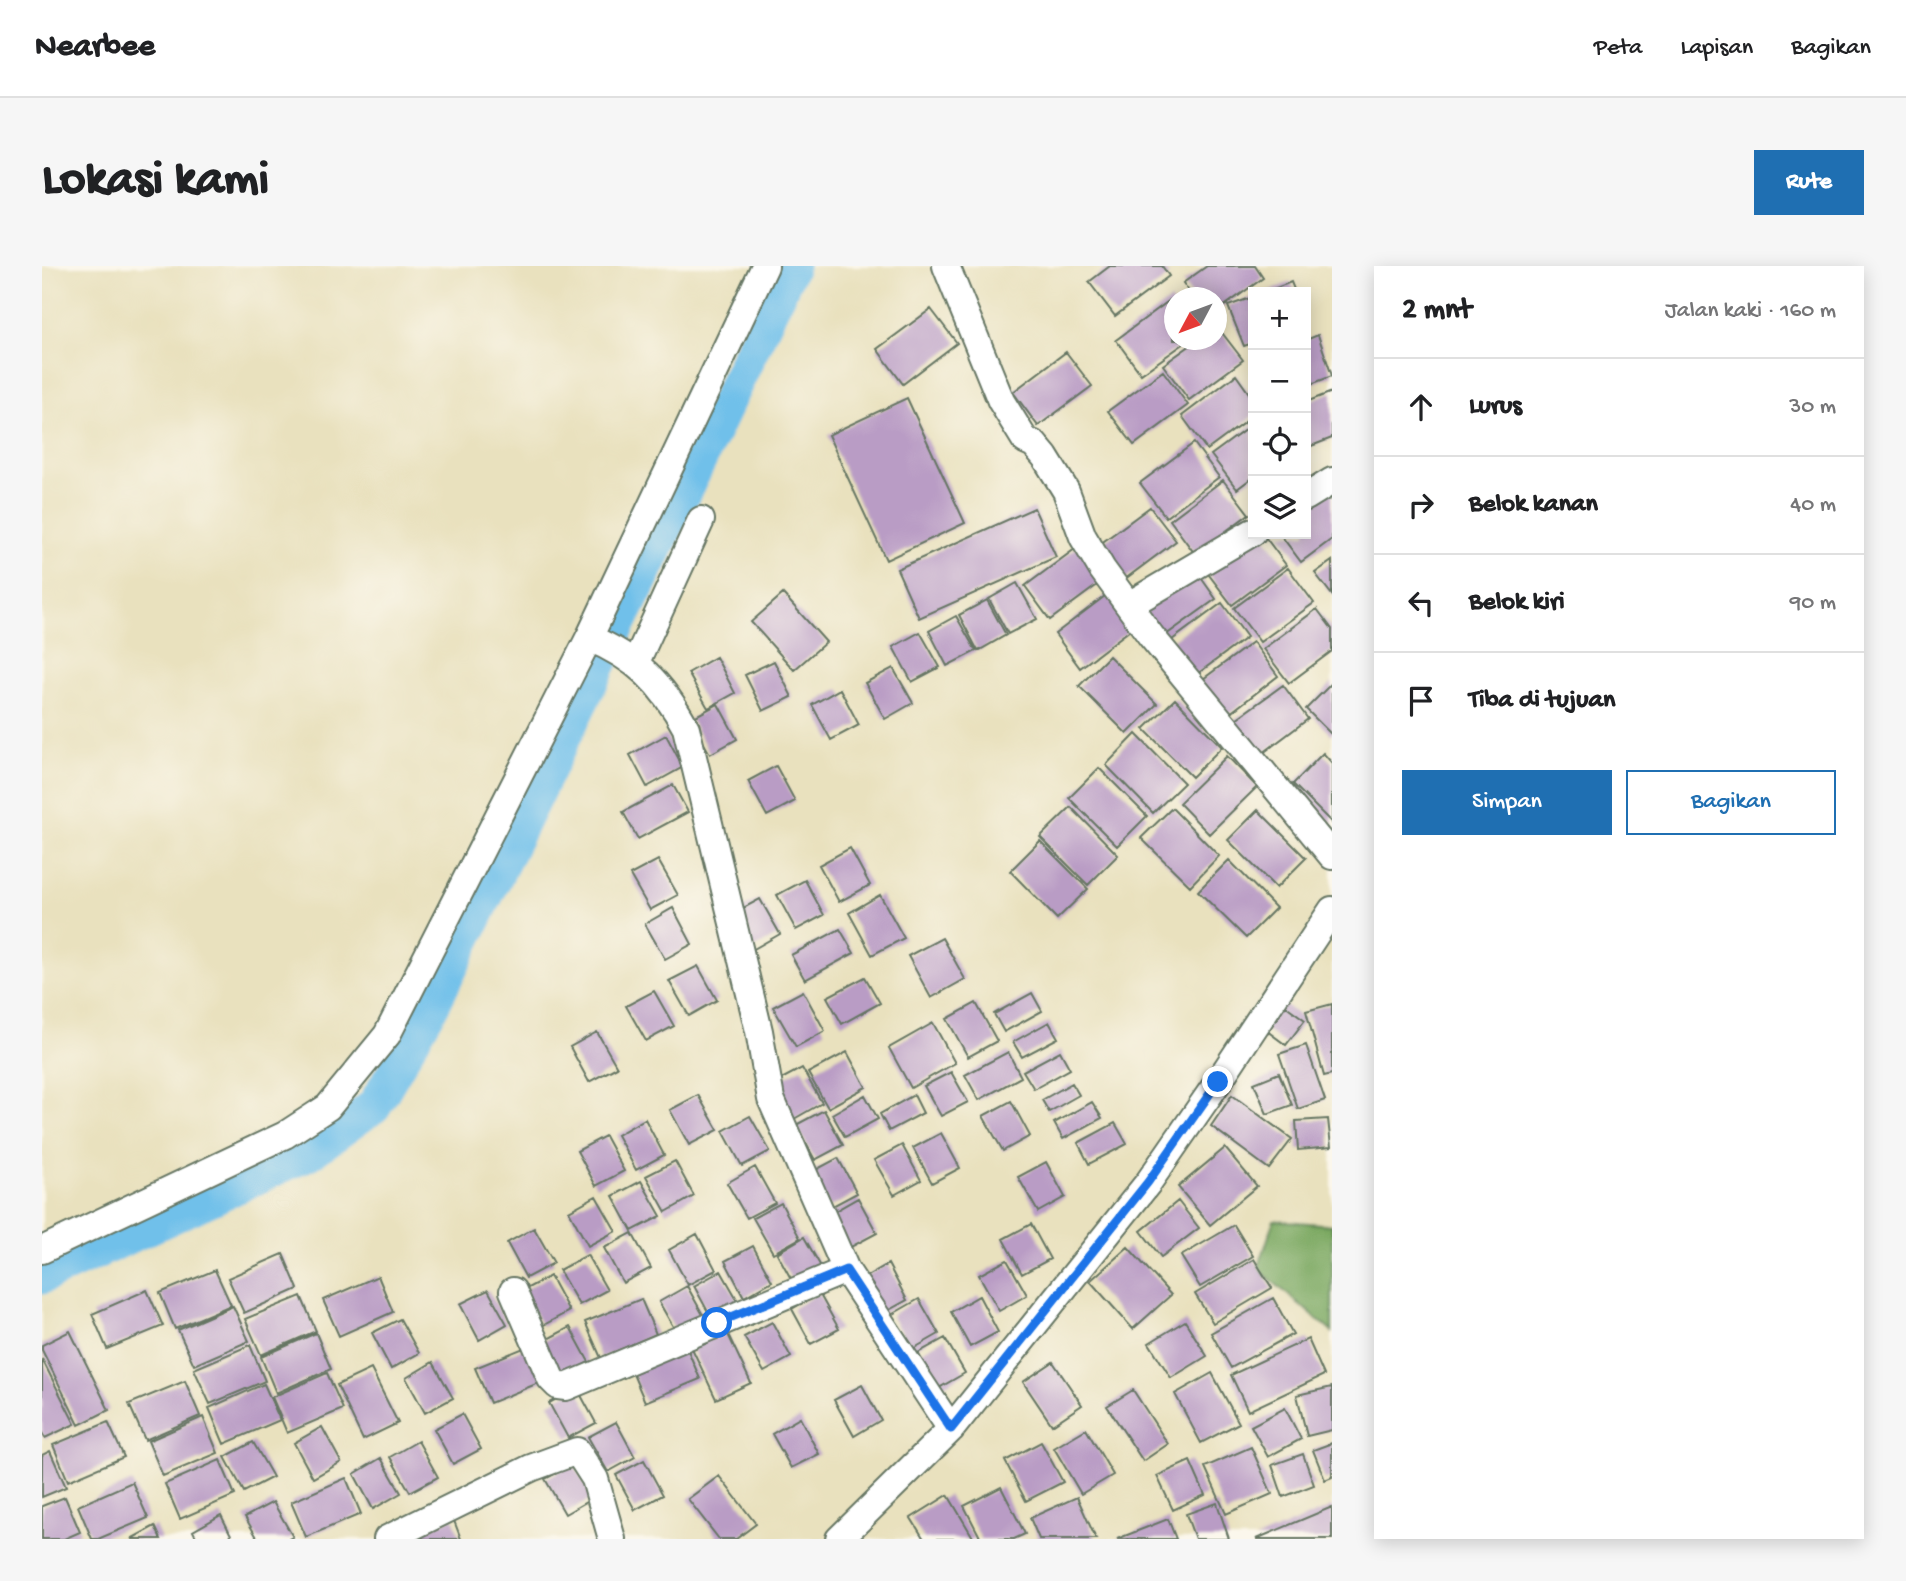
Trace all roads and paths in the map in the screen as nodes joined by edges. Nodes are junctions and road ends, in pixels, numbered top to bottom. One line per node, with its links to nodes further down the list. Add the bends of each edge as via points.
1 (765, 266): 8 (street)
2 (946, 266): 7 (street, via 1001,401 1025,440 1045,457 1066,491 1083,537)
3 (1332, 481): 4 (street)
4 (1311, 494)
5 (701, 520): 9 (street)
6 (1248, 535): 7 (street)
7 (1129, 605): 10 (street)
8 (593, 640): 9 (street); 12 (street, via 387,1035 348,1086 328,1107 285,1135)
9 (633, 661): 13 (street, via 670,697 687,728 771,1099)
10 (1332, 856)
11 (1332, 910): 15 (street, via 1148,1182)
12 (42, 1250)
13 (846, 1270): 14 (street, via 566,1387 551,1379); 15 (street)
14 (513, 1291)
15 (951, 1429): 18 (street)
16 (387, 1539): 17 (street, via 531,1468 577,1451 595,1479)
17 (612, 1539)
18 (839, 1539)

